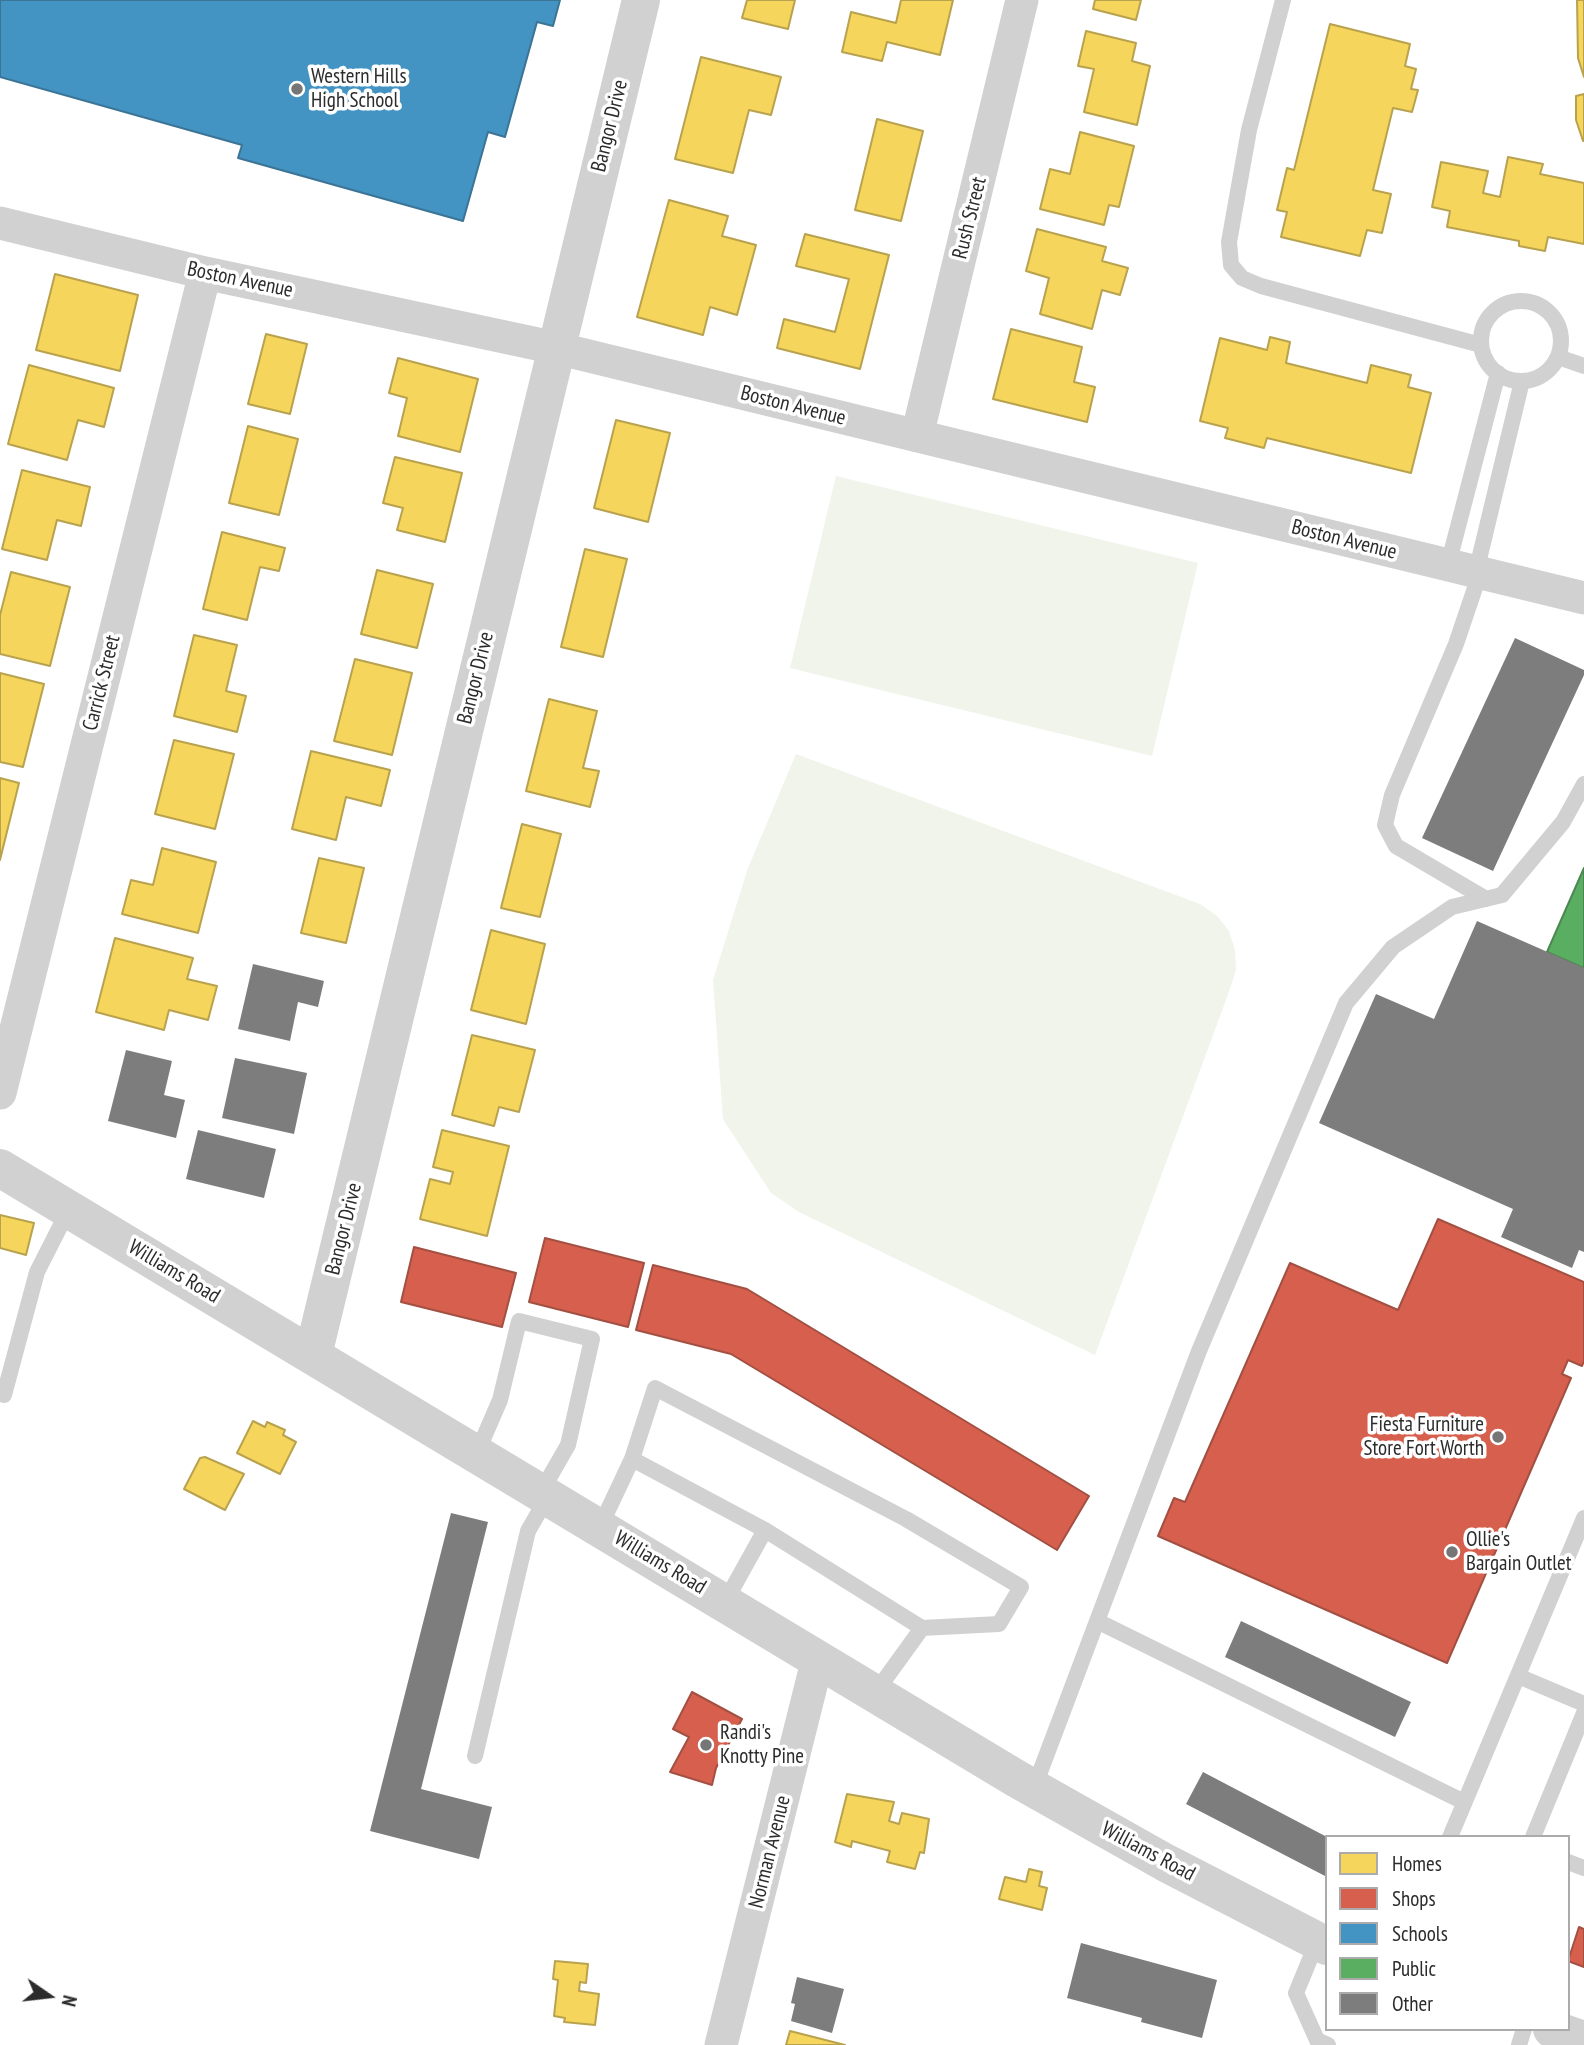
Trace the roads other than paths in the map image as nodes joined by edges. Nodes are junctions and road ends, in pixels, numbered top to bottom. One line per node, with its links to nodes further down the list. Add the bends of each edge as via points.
1 (641, 0): 7 (street, Bangor Drive)
2 (1022, 0): 12 (street, Rush Street)
3 (1283, 0): 6 (lane, via 1249,130 1229,242 1231,265 1242,278 1261,286)
4 (0, 223): 5 (street, Boston Avenue)
5 (205, 273): 7 (street, Boston Avenue); 17 (street, Carrick Street)
6 (1481, 345): 8 (lane, via 1482,332 1496,310 1520,301 1533,303 1554,319 1561,344); 10 (lane)
7 (556, 348): 12 (street, Boston Avenue); 20 (street, Bangor Drive)
8 (1558, 357): 9 (lane); 11 (lane, via 1541,376)
9 (1584, 366)
10 (1498, 373): 11 (lane); 13 (lane)
11 (1522, 381): 13 (lane)
12 (917, 436): 13 (street, Boston Avenue)
13 (1468, 570): 14 (street, Boston Avenue); 16 (lane, via 1456,644 1392,795 1385,825 1396,846)
14 (1584, 598)
15 (1584, 784): 16 (lane, via 1563,822 1502,895)
16 (1486, 899): 29 (lane, via 1452,907 1393,947 1346,1003 1199,1351)
17 (0, 1093)
18 (0, 1168): 19 (street, Williams Road)
19 (69, 1209): 20 (street, Williams Road); 21 (lane, via 37,1272)
20 (313, 1355): 22 (street, Williams Road)
21 (4, 1395)
22 (477, 1453): 24 (street, Williams Road); 24 (lane, via 500,1400 519,1321 592,1339 568,1445)
23 (632, 1459): 26 (lane); 27 (lane); 30 (lane, via 655,1388 906,1519 1021,1587 999,1624)
24 (545, 1494): 26 (street, Williams Road); 36 (lane, via 528,1531)
25 (1584, 1518): 32 (lane)
26 (600, 1527): 28 (street, Williams Road)
27 (765, 1530): 28 (lane); 30 (lane)
28 (725, 1602): 31 (street, Williams Road)
29 (1097, 1621): 37 (lane); 38 (lane)
30 (922, 1629): 33 (lane)
31 (818, 1658): 33 (street, Williams Road); 44 (street, Norman Avenue)
32 (1518, 1676): 34 (lane); 38 (lane)
33 (875, 1693): 37 (street, Williams Road)
34 (1584, 1704)
35 (1584, 1713): 40 (lane)
36 (475, 1756)
37 (1034, 1788): 41 (street, Williams Road)
38 (1464, 1801): 39 (lane)
39 (1451, 1835)
40 (1534, 1835)
41 (1322, 1944): 45 (lane, via 1296,1993 1317,2040)
42 (1558, 2031): 43 (street)
43 (1584, 2040)
44 (721, 2045)
45 (1328, 2045)

